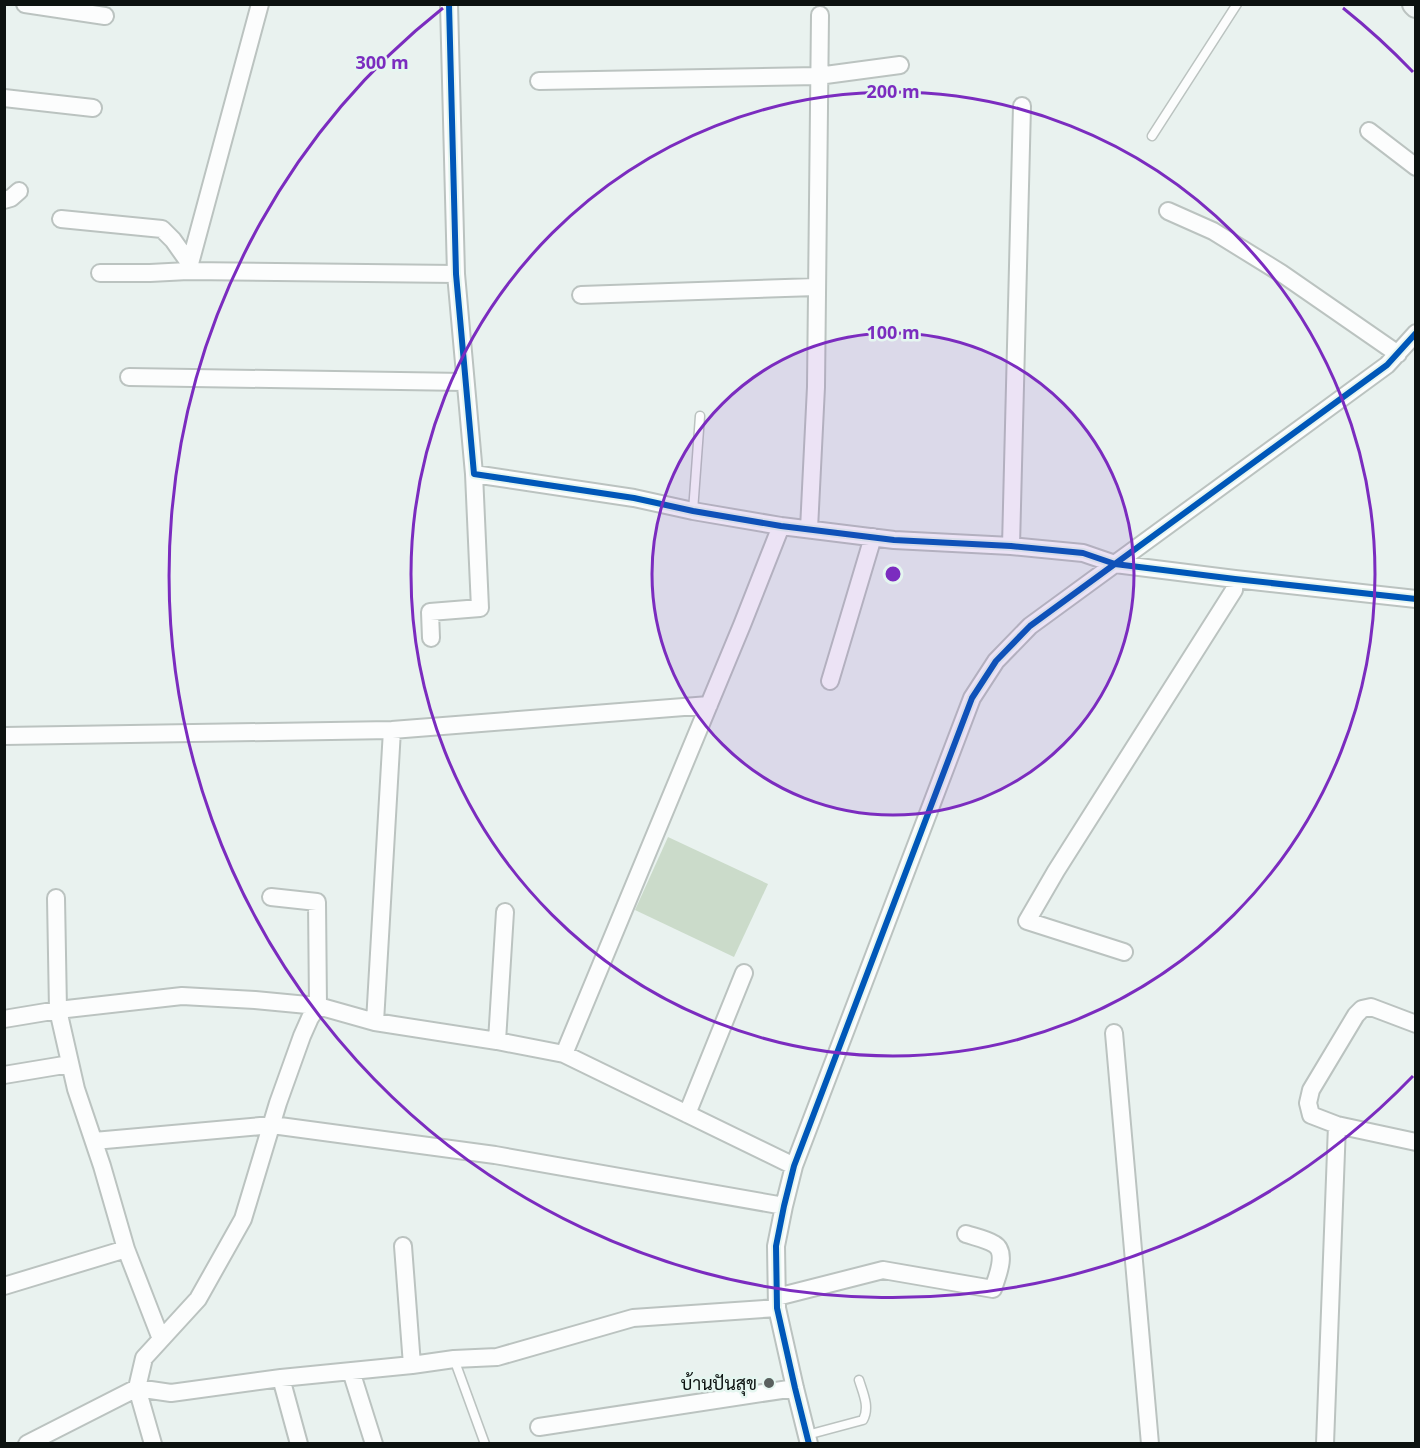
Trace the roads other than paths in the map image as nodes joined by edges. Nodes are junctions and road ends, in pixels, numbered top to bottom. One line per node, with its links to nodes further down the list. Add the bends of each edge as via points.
1 (260, 4): 18 (street)
2 (449, 4): 20 (street)
3 (1236, 4): 14 (lane)
4 (31, 5): 6 (street)
5 (820, 15): 8 (street)
6 (105, 16)
7 (900, 65): 8 (street)
8 (818, 76): 9 (street); 21 (street)
9 (539, 81)
10 (4, 98): 12 (street)
11 (1022, 106): 33 (street)
12 (93, 108)
13 (1370, 131): 15 (street)
14 (1152, 136)
15 (1416, 167)
16 (1168, 211): 24 (street, via 1213,231 1262,261)
17 (62, 219): 18 (street, via 162,229)
18 (189, 268): 19 (street); 20 (street)
19 (100, 273)
20 (456, 274): 26 (street)
21 (816, 287): 22 (street); 31 (street)
22 (581, 294)
23 (1416, 333): 24 (street)
24 (1398, 354): 34 (street)
25 (129, 377): 26 (street)
26 (465, 382): 28 (street)
27 (700, 416): 29 (lane)
28 (474, 474): 29 (street); 37 (street, via 480,608 430,612)
29 (693, 511): 30 (street)
30 (781, 526): 31 (street); 39 (street)
31 (809, 529): 32 (street)
32 (873, 537): 33 (street); 38 (street)
33 (1011, 546): 34 (street, via 1083,554)
34 (1115, 564): 35 (street); 62 (street, via 1030,626 996,661 972,698)
35 (1235, 579): 36 (street); 45 (street, via 1234,590 1027,921)
36 (1416, 599)
37 (431, 638)
38 (830, 681)
39 (709, 705): 40 (street); 54 (street)
40 (392, 730): 41 (street); 50 (street)
41 (4, 736)
42 (271, 897): 47 (street, via 317,902)
43 (56, 898): 48 (street)
44 (505, 912): 53 (street)
45 (1124, 952)
46 (744, 973): 57 (street)
47 (318, 1006): 48 (street, via 182,996); 50 (street); 58 (street, via 302,1036)
48 (58, 1010): 49 (street); 55 (street)
49 (4, 1019)
50 (375, 1022): 53 (street)
51 (1416, 1024): 59 (street, via 1371,1007 1356,1015 1311,1090 1308,1103 1311,1115)
52 (1114, 1033): 84 (street)
53 (497, 1041): 54 (street)
54 (564, 1054): 57 (street)
55 (70, 1064): 56 (street); 60 (street)
56 (4, 1075)
57 (687, 1114): 62 (street)
58 (272, 1125): 60 (street); 63 (street, via 495,1155); 69 (street, via 243,1219 198,1299)
59 (1337, 1125): 61 (street); 85 (street)
60 (94, 1141): 66 (street)
61 (1416, 1142)
62 (794, 1166): 63 (street)
63 (784, 1206): 68 (street, via 776,1246)
64 (966, 1234): 68 (street, via 996,1245 999,1250 1001,1258 993,1289 883,1270)
65 (403, 1246): 71 (street)
66 (126, 1250): 67 (street); 69 (street)
67 (4, 1286)
68 (777, 1302): 70 (street, via 633,1318 497,1357); 76 (street)
69 (161, 1340): 75 (street, via 144,1358)
70 (454, 1359): 71 (street); 83 (lane)
71 (412, 1365): 72 (street)
72 (351, 1371): 73 (street); 82 (street)
73 (280, 1378): 75 (street, via 171,1393); 81 (street)
74 (859, 1380): 78 (lane, via 866,1404 863,1420)
75 (137, 1388): 79 (street); 80 (street)
76 (795, 1388): 77 (street); 78 (street)
77 (539, 1427)
78 (808, 1439)
79 (27, 1443)
80 (153, 1443)
81 (298, 1443)
82 (374, 1443)
83 (485, 1443)
84 (1150, 1443)
85 (1325, 1443)

